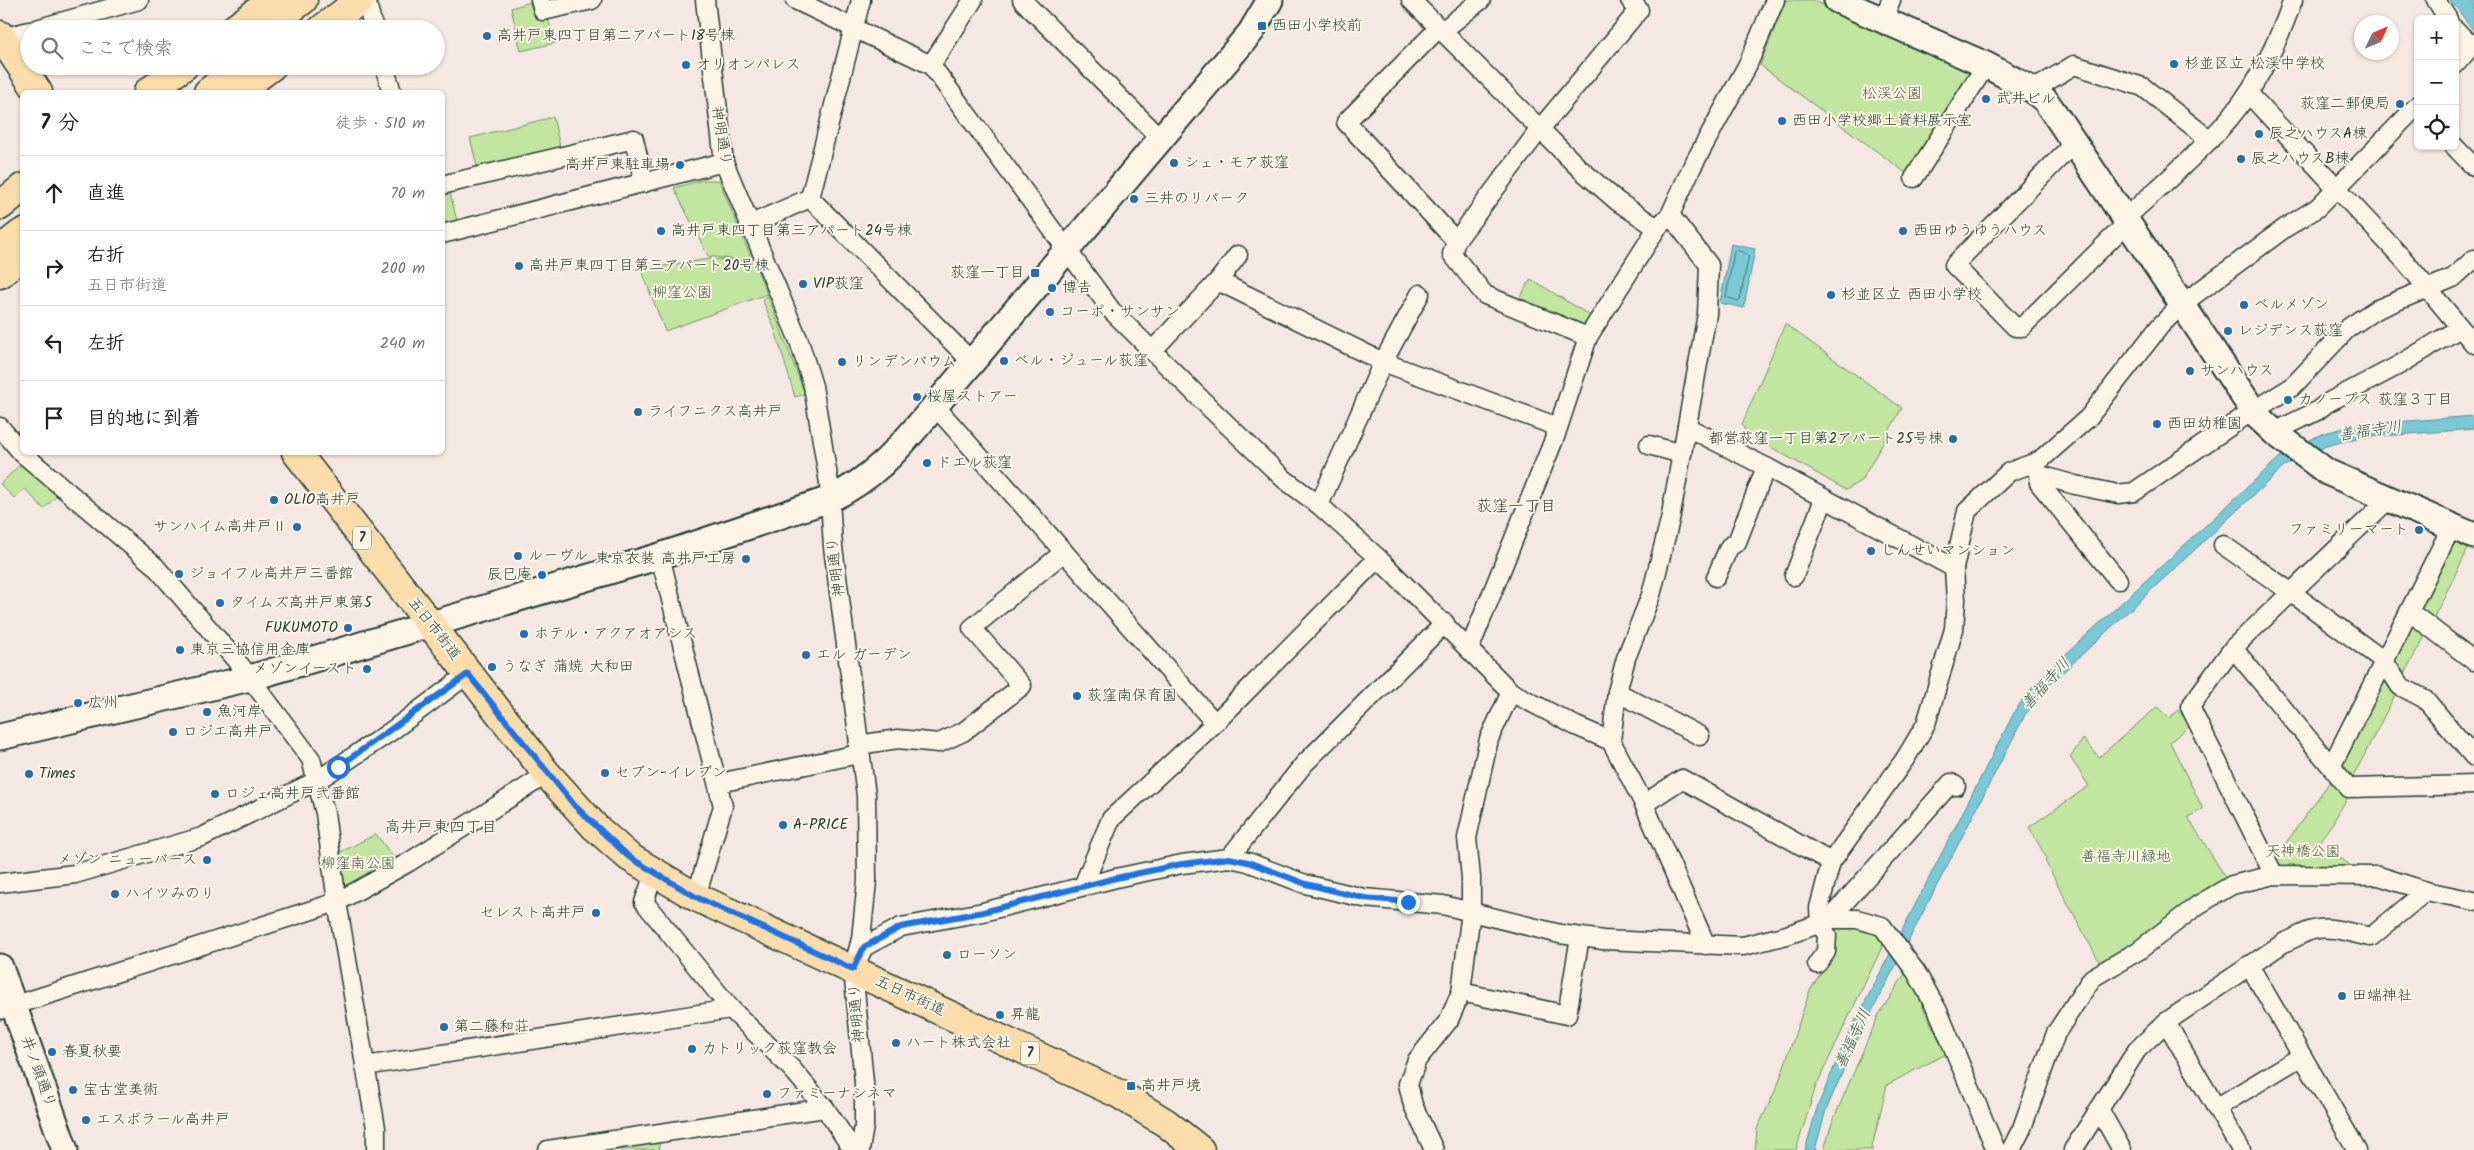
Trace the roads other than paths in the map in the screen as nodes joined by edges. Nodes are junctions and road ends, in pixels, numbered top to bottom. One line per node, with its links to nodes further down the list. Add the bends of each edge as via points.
1 (139, 0): 24 (street)
2 (273, 0): 25 (main road)
3 (302, 0): 26 (main road)
4 (330, 0): 27 (main road)
5 (360, 0): 28 (main road)
6 (366, 0): 29 (street)
7 (540, 0): 8 (street, via 543,11)
8 (592, 0)
9 (705, 0): 60 (street, 神明通り)
10 (795, 0): 30 (street)
11 (861, 0): 30 (street)
12 (973, 0): 38 (street)
13 (1022, 0): 56 (street)
14 (1270, 0): 56 (street, via 1251,32)
15 (1411, 0): 31 (street)
16 (1481, 0): 31 (street)
17 (1630, 0): 55 (street, via 1639,10)
18 (1776, 0): 70 (street, via 1748,64)
19 (1838, 0): 22 (street)
20 (2293, 0): 53 (street, via 2287,19)
21 (2436, 0): 23 (street)
22 (1887, 10): 39 (street)
23 (2445, 15)
24 (68, 20)
25 (246, 20)
26 (282, 20)
27 (290, 20)
28 (334, 20)
29 (372, 20)
30 (855, 29): 38 (street); 67 (street)
31 (1440, 30): 55 (street); 77 (street, via 1346,122)
32 (2459, 32): 35 (street)
33 (20, 33): 34 (street)
34 (1, 37): 37 (main road)
35 (2473, 44): 36 (street)
36 (2459, 60)
37 (20, 65)
38 (931, 65): 79 (street)
39 (1986, 65): 52 (street); 62 (street)
40 (27, 75): 46 (main road)
41 (172, 75): 47 (main road)
42 (203, 75): 48 (main road)
43 (230, 75): 49 (main road)
44 (260, 75): 50 (main road)
45 (387, 75): 51 (street)
46 (37, 90)
47 (151, 90)
48 (183, 90)
49 (211, 90)
50 (240, 90)
51 (391, 90)
52 (2032, 90): 57 (street, via 2074,66 2143,87); 58 (street, via 2045,100)
53 (2248, 93): 57 (street); 65 (street)
54 (2414, 109): 65 (street)
55 (1540, 128): 73 (street, via 1617,202); 77 (street)
56 (1161, 139): 79 (street)
57 (2210, 140): 71 (street)
58 (2074, 143): 71 (street); 71 (street, via 1954,265 2015,327 2022,327 2122,228)
59 (2458, 150): 61 (street)
60 (724, 162): 63 (street); 72 (street, 神明通り)
61 (2474, 167)
62 (1914, 178)
63 (644, 183): 64 (street, via 634,140); 75 (street)
64 (445, 184)
65 (2336, 189): 85 (street); 87 (street, via 2317,208)
66 (20, 190): 68 (main road)
67 (810, 198): 72 (street); 92 (street)
68 (0, 206)
69 (20, 214): 74 (main road)
70 (1670, 215): 73 (street); 97 (street, via 1709,265 1707,314)
71 (2126, 220): 87 (street)
72 (749, 225): 108 (street, 神明通り, via 796,333 813,386)
73 (1657, 228): 89 (street)
74 (0, 229)
75 (445, 233)
76 (20, 235): 78 (main road)
77 (1456, 241): 89 (street, via 1452,254 1485,295)
78 (0, 250)
79 (1067, 251): 91 (street, via 1112,311); 92 (street)
80 (1238, 255): 84 (street)
81 (20, 258): 83 (main road)
82 (2474, 260): 85 (street, via 2453,278)
83 (0, 274)
84 (1218, 281): 91 (street); 93 (street)
85 (2428, 290): 88 (street); 95 (street, via 2375,310 2348,328 2292,388)
86 (1420, 294): 93 (street)
87 (2182, 304): 95 (street); 106 (street, via 2160,326 2088,418)
88 (2460, 328): 90 (street); 99 (street, via 2327,403)
89 (1588, 337): 96 (street)
90 (2474, 344)
91 (1152, 351): 110 (street, via 1284,478)
92 (972, 362): 94 (street)
93 (1383, 362): 96 (street); 110 (street)
94 (935, 406): 108 (street, via 887,461 867,478); 114 (street)
95 (2254, 411): 99 (street); 106 (street, via 2134,492 2118,494)
96 (1558, 427): 126 (street)
97 (1687, 427): 102 (street); 105 (street)
98 (0, 428): 101 (street)
99 (2278, 435): 107 (street, via 2326,472)
100 (1649, 445): 102 (street)
101 (20, 451)
102 (1682, 454): 132 (street, via 1651,595 1626,658)
103 (24, 455): 130 (street, via 155,566)
104 (298, 455): 124 (main road, 五日市街道 / 7)
105 (1766, 467): 109 (street); 119 (street, via 1736,542 1729,547)
106 (2036, 470): 117 (street, via 2009,472 1967,511); 120 (street, via 2040,483)
107 (2390, 498): 111 (street); 121 (street)
108 (830, 499): 115 (street); 137 (street, 神明通り, via 833,548)
109 (1824, 499): 117 (street); 118 (street)
110 (1319, 505): 116 (street)
111 (2452, 526): 112 (street); 122 (street)
112 (2474, 536)
113 (2223, 545): 121 (street)
114 (1064, 552): 133 (street); 137 (street, via 972,628 1022,686 964,732 939,743 898,740)
115 (660, 556): 124 (street); 142 (street)
116 (1378, 558): 123 (street); 133 (street)
117 (1954, 568): 147 (street, via 1954,629 1926,724 1905,759)
118 (1794, 576)
119 (1716, 578)
120 (2118, 580)
121 (2292, 593): 125 (street); 128 (street)
122 (2410, 612): 127 (street); 128 (street)
123 (1445, 623): 126 (street); 146 (street, via 1304,764)
124 (428, 624): 129 (main road, 五日市街道 / 7); 130 (street)
125 (2233, 648): 139 (street); 149 (street, via 2190,707)
126 (1470, 650): 131 (street)
127 (2474, 661)
128 (2384, 662): 138 (street, via 2400,686 2425,699); 139 (street)
129 (468, 674): 140 (main road, 五日市街道 / 7); 141 (street)
130 (250, 678): 135 (street); 141 (street, via 311,759)
131 (1511, 692): 136 (street); 156 (street, via 1489,739 1467,838)
132 (1617, 692): 134 (street); 136 (street)
133 (1216, 723): 151 (street, via 1111,819)
134 (1700, 736)
135 (0, 737)
136 (1611, 742): 145 (street)
137 (859, 749): 142 (street); 163 (street, 神明通り, via 868,826 867,881 861,939)
138 (2474, 757)
139 (2332, 765): 143 (street, via 2349,788)
140 (547, 774): 148 (main road, 五日市街道 / 7, via 610,842); 155 (street, via 409,862)
141 (318, 780): 150 (street, via 202,837 75,874); 155 (street)
142 (719, 783): 153 (street, via 723,806)
143 (2474, 785)
144 (1956, 786): 157 (street, via 1951,783)
145 (1644, 804): 147 (street, via 1682,779); 159 (street)
146 (1229, 858): 151 (street, via 1182,864); 156 (street, via 1306,884 1364,898 1443,905)
147 (1831, 862): 157 (street, via 1820,908)
148 (654, 874): 153 (main road, 五日市街道 / 7); 166 (street, via 644,902)
149 (2274, 875): 152 (street, via 2379,876); 181 (street, via 2232,885 2198,905 2138,951 2092,978 2056,1033)
150 (0, 883)
151 (1083, 886): 163 (street, via 983,912 901,927 864,947)
152 (2426, 891): 154 (street); 161 (street, via 2371,937 2322,928 2310,930)
153 (696, 897): 163 (main road, 五日市街道 / 7)
154 (2474, 901)
155 (337, 902): 165 (street); 169 (street)
156 (1470, 911): 158 (street); 164 (street)
157 (1827, 922): 159 (street, via 1743,946); 160 (street, via 1826,952); 180 (street, via 1857,919 1882,926 1938,1011)
158 (1580, 937): 159 (street); 164 (street, via 1567,1015)
159 (1706, 945)
160 (1817, 964)
161 (2249, 965): 167 (street); 168 (street)
162 (0, 967): 165 (street, 井ノ頭通り)
163 (853, 969): 177 (street, 神明通り, via 864,1082 864,1126); 178 (main road, 五日市街道 / 7, via 1119,1094 1166,1123)
164 (1461, 992): 179 (street, via 1449,1020 1417,1060 1408,1084 1412,1105)
165 (7, 1007): 173 (street, 井ノ頭通り)
166 (731, 1009): 169 (street); 170 (street, via 792,1068)
167 (2166, 1022): 171 (street); 172 (street, via 2137,1050)
168 (2302, 1056): 171 (street); 185 (street)
169 (365, 1066): 174 (street, via 376,1128)
170 (825, 1108): 175 (street); 176 (street)
171 (2216, 1108): 184 (street)
172 (2099, 1109): 182 (street); 183 (street)
173 (66, 1150)
174 (376, 1150)
175 (548, 1150)
176 (853, 1150)
177 (860, 1150)
178 (1200, 1150)
179 (1434, 1150)
180 (1996, 1150)
181 (2011, 1150)
182 (2073, 1150)
183 (2122, 1150)
184 (2241, 1150)
185 (2357, 1150)

